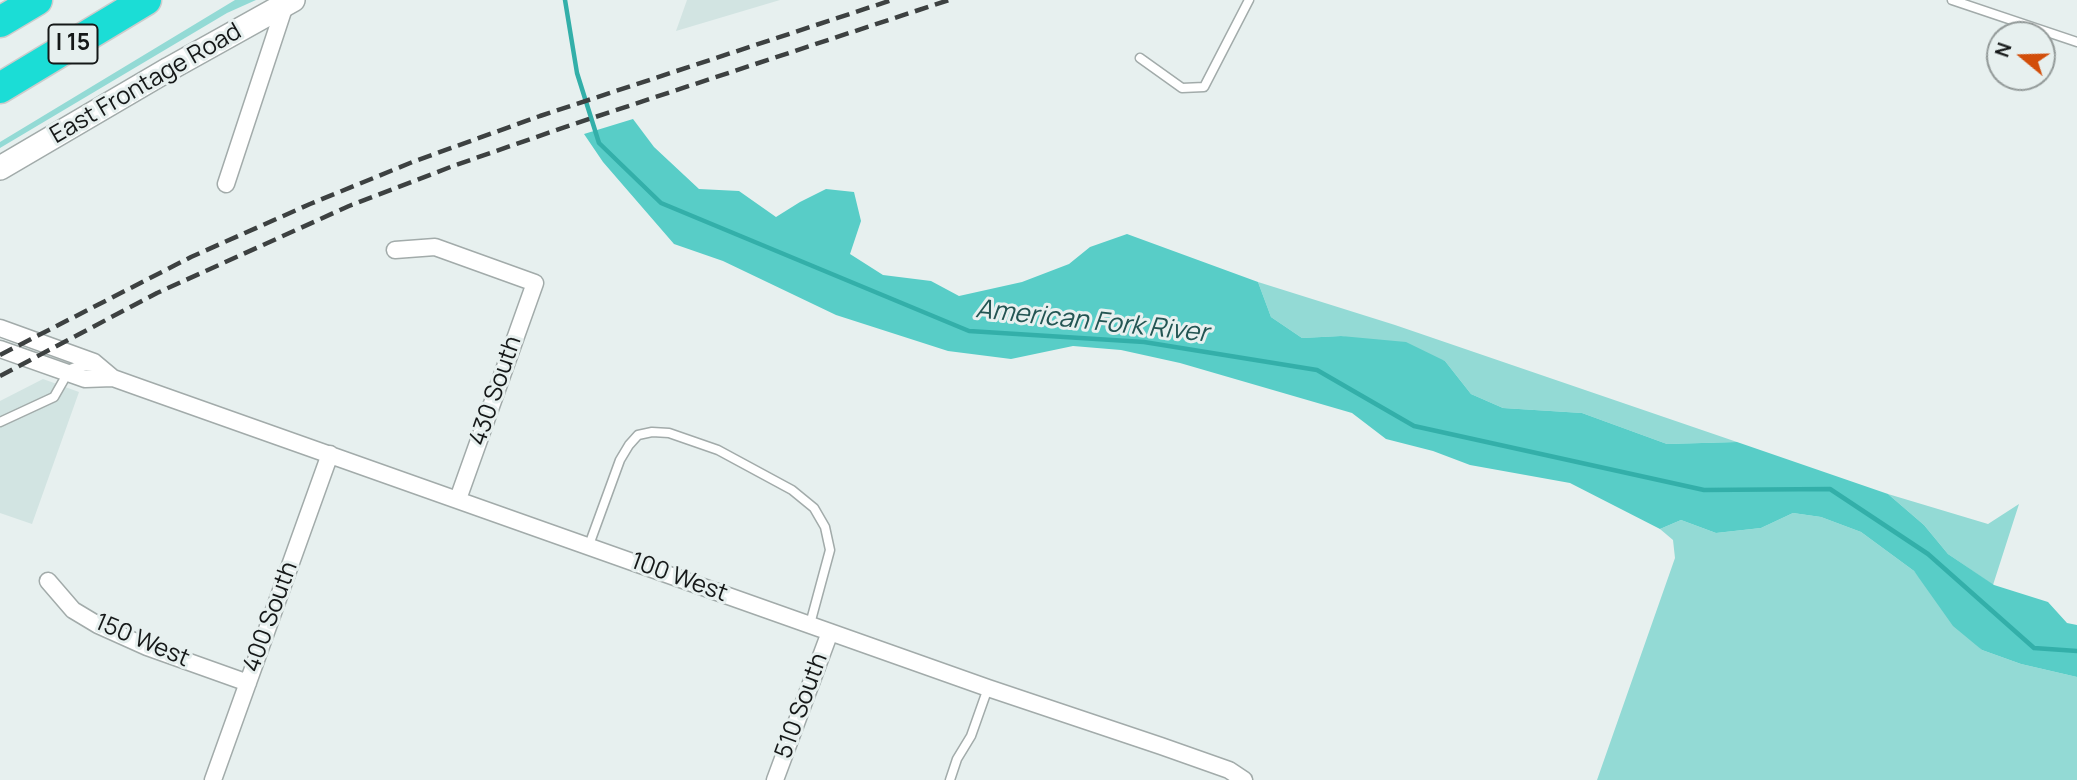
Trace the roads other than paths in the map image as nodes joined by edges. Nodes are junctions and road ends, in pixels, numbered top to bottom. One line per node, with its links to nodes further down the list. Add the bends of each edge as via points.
1 (37, 0): 6 (highway, I 15)
2 (146, 0): 9 (highway, I 15)
3 (1249, 0): 8 (lane, via 1203,86 1182,88)
4 (1952, 0): 7 (lane)
5 (289, 2): 10 (street, East Frontage Road); 11 (street)
6 (0, 22)
7 (2077, 43)
8 (1140, 58)
9 (0, 88)
10 (0, 168)
11 (226, 184)
12 (395, 250): 19 (street, 430 South, via 435,247 535,283)
13 (0, 328): 16 (street, 100 West, via 94,362)
14 (0, 349): 15 (street, 100 West)
15 (67, 373): 16 (street, 100 West, via 85,379); 17 (lane, via 54,397)
16 (107, 373): 18 (street, 100 West)
17 (0, 422)
18 (330, 454): 19 (street, 100 West); 24 (street, 400 South)
19 (458, 499): 20 (street, 100 West)
20 (589, 545): 22 (street, 100 West); 22 (lane, via 621,460 638,435 669,433 718,450 792,490 814,508 825,527 830,550)
21 (48, 581): 24 (street, 150 West, via 73,610 98,625)
22 (810, 624): 23 (street, 100 West)
23 (830, 632): 25 (street, 100 West); 28 (street, 510 South)
24 (248, 683): 27 (street, 400 South)
25 (988, 688): 26 (street, 100 West); 29 (lane)
26 (1221, 774): 30 (street, 100 West)
27 (213, 780)
28 (775, 780)
29 (950, 780)
30 (1244, 780)

